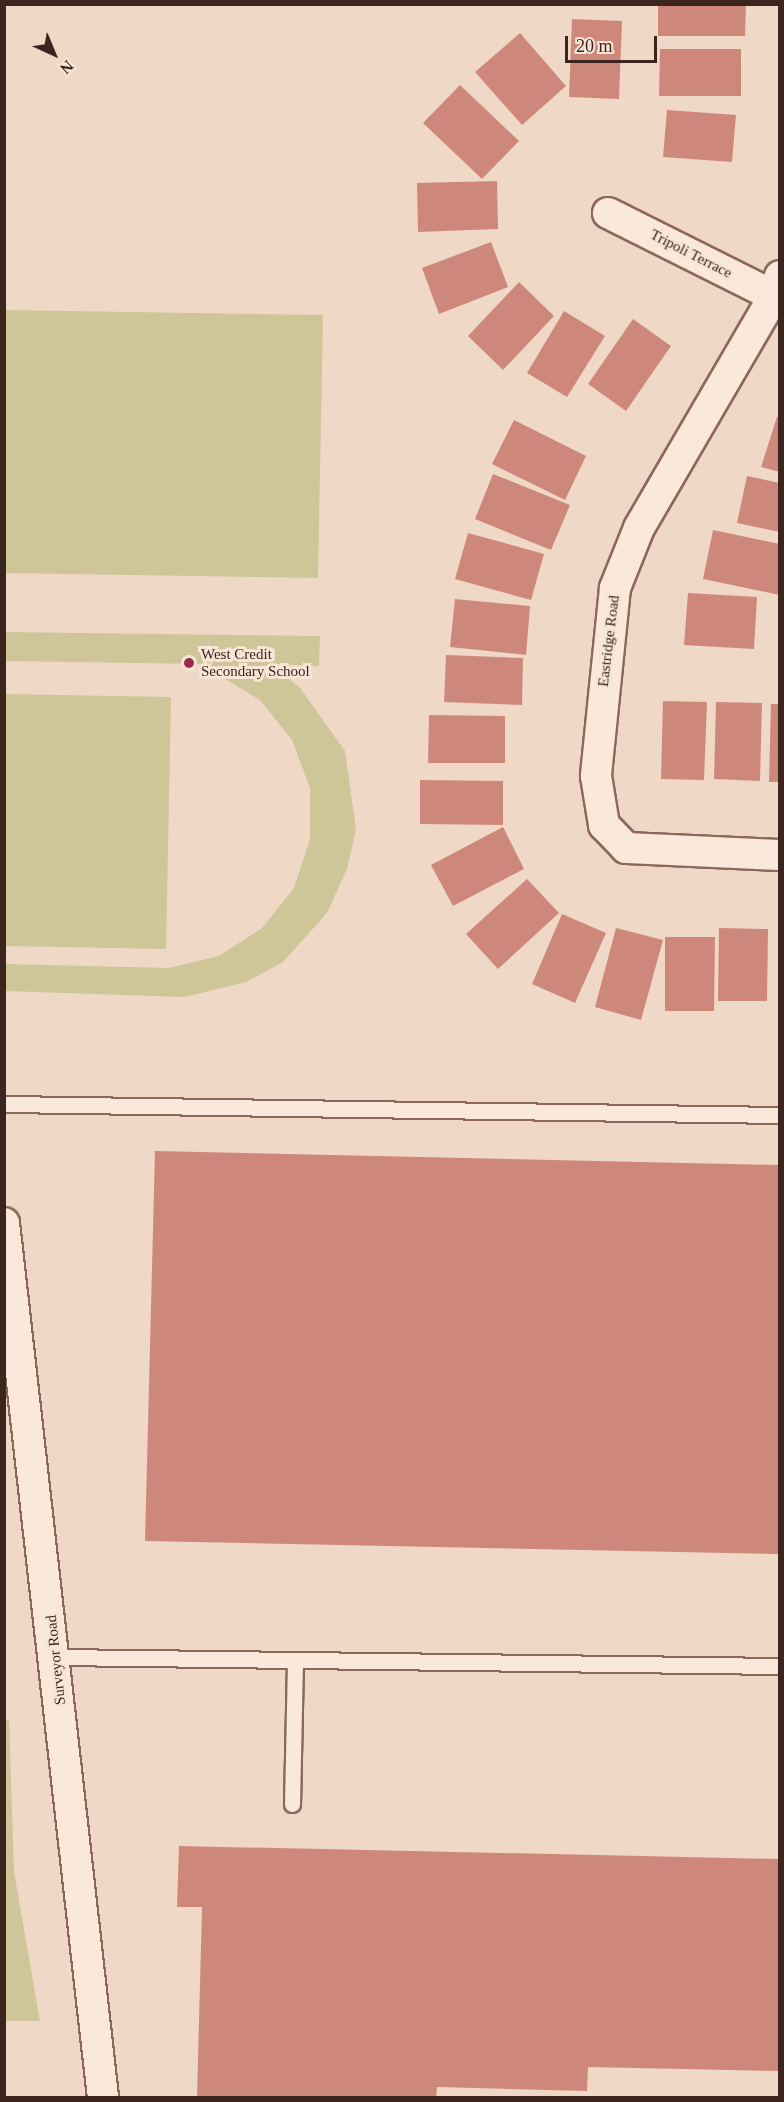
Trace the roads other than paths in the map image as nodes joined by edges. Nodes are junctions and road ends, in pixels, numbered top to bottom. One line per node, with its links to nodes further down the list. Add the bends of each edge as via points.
1 (608, 213): 2 (street, Tripoli Terrace)
2 (777, 286): 3 (street, Eastridge Road, via 639,528 615,588 596,776 604,825 626,848)
3 (780, 855)
4 (4, 1104): 5 (lane)
5 (780, 1115)
6 (4, 1223): 7 (street, Surveyor Road)
7 (56, 1657): 8 (lane); 11 (street, Surveyor Road)
8 (295, 1660): 9 (lane); 10 (lane)
9 (780, 1666)
10 (292, 1804)
11 (103, 2097)

